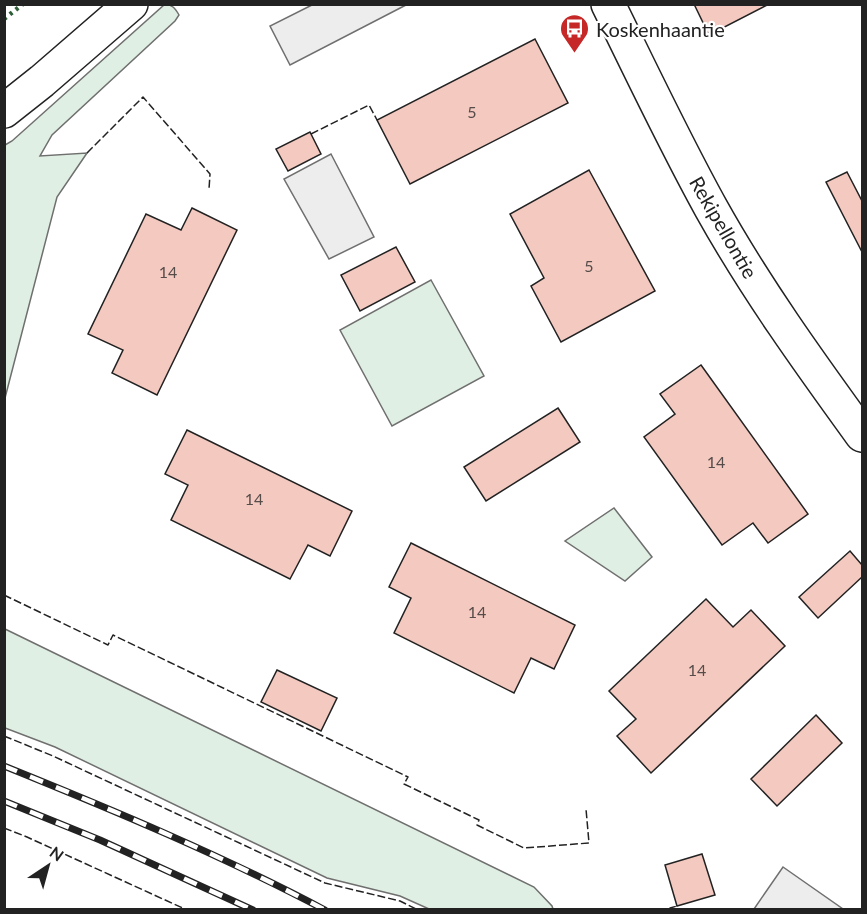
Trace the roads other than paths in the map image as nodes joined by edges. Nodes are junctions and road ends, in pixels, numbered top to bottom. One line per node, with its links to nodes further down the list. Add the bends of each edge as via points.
1 (131, 4): 3 (street)
2 (608, 4): 4 (street, Rekipellontie, via 712,209 752,276)
3 (4, 111)
4 (862, 435)

